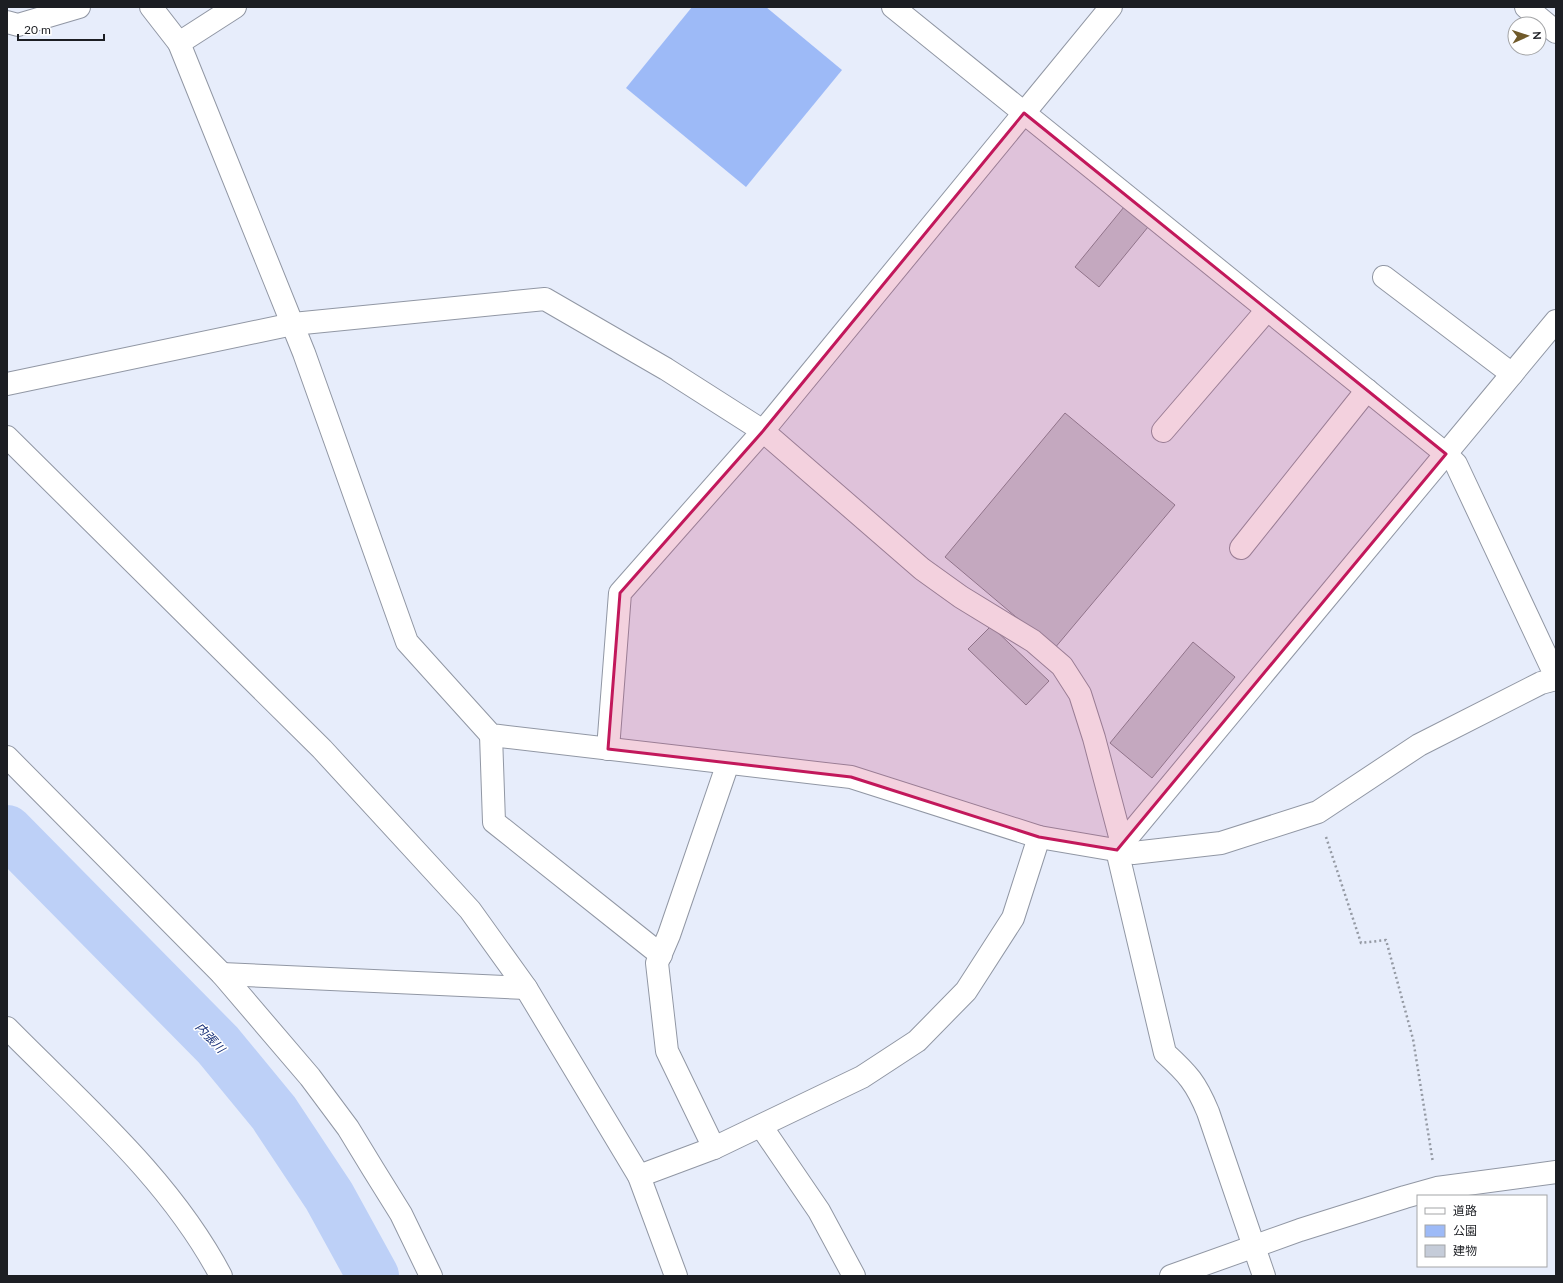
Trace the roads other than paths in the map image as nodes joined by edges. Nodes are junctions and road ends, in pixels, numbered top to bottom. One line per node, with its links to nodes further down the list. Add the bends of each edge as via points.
1 (78, 7): 7 (street, via 18,25)
2 (151, 7): 9 (street)
3 (235, 7): 9 (street)
4 (893, 7): 10 (street)
5 (1111, 7): 10 (street)
6 (1526, 7): 8 (street)
7 (7, 22)
8 (1556, 32)
9 (179, 43): 14 (street)
10 (1024, 112): 12 (street); 19 (street)
11 (1384, 277): 15 (street)
12 (1267, 310): 17 (street); 18 (street)
13 (1556, 321): 15 (street)
14 (293, 324): 16 (street); 19 (street, via 545,299 666,369); 24 (street, via 407,642)
15 (1512, 374): 21 (street)
16 (7, 384)
17 (1366, 390): 21 (street); 22 (street)
18 (1163, 430)
19 (763, 431): 25 (street, via 620,593); 29 (street, via 922,569 961,597 1033,641 1062,666 1080,694 1094,738)
20 (7, 437): 32 (street, via 322,749 470,910)
21 (1446, 454): 23 (street, via 1456,464); 29 (street)
22 (1241, 548)
23 (1556, 678): 29 (street, via 1541,683 1419,745 1318,812 1221,843 1133,853)
24 (491, 735): 25 (street); 30 (street, via 494,822)
25 (608, 749): 27 (street)
26 (7, 758): 31 (street)
27 (728, 763): 28 (street, via 851,777); 30 (street)
28 (1038, 837): 29 (street); 34 (street, via 1013,918 966,991 917,1042 862,1077)
29 (1120, 847): 38 (street, via 1165,1053 1197,1087)
30 (661, 955): 35 (street, via 657,963 667,1051)
31 (222, 974): 32 (street); 40 (street, via 310,1077 348,1128 401,1214)
32 (526, 988): 37 (street)
33 (7, 1028): 39 (street, via 129,1152 165,1193 180,1211)
34 (761, 1126): 35 (street); 42 (street, via 819,1211)
35 (714, 1148): 37 (street)
36 (1556, 1172): 38 (street, via 1437,1188 1300,1230)
37 (639, 1176): 41 (street)
38 (1254, 1247): 43 (street); 44 (street)
39 (221, 1276)
40 (431, 1276)
41 (676, 1276)
42 (854, 1276)
43 (1171, 1276)
44 (1264, 1276)

